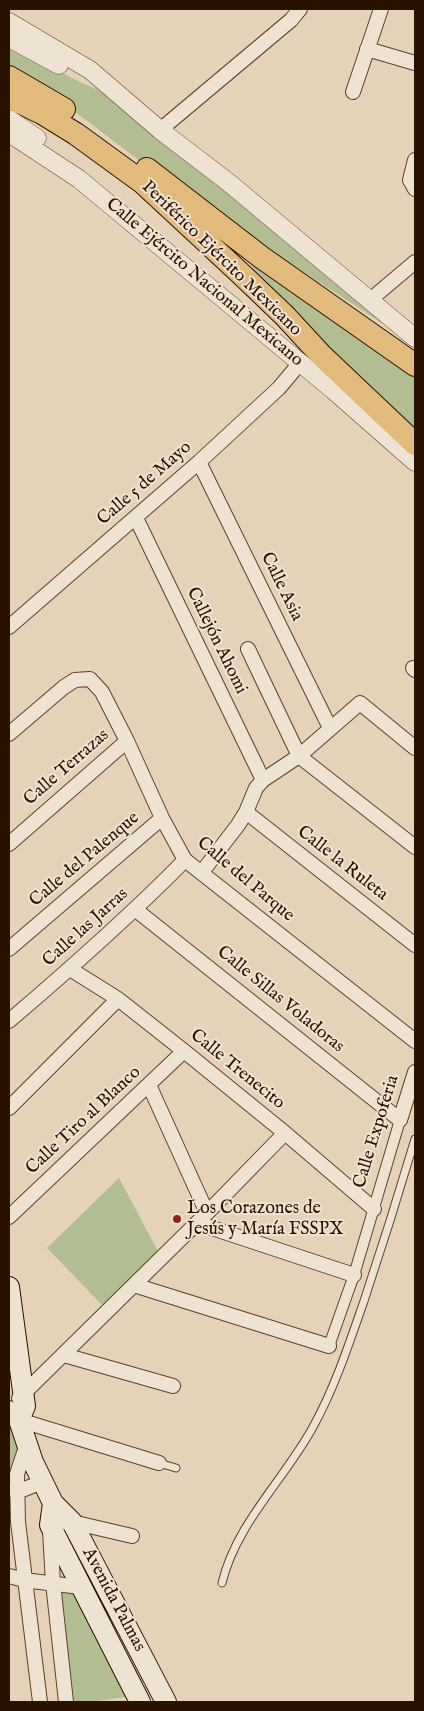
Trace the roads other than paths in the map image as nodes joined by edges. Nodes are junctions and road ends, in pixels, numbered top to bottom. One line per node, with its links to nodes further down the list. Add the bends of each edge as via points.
1 (300, 9): 12 (street)
2 (380, 9): 5 (street)
3 (9, 22): 9 (street, via 90,70)
4 (9, 38): 9 (street, via 88,82)
5 (367, 49): 6 (street); 8 (street)
6 (415, 63)
7 (9, 77): 15 (highway, Periférico Ejército Mexicano, via 77,117)
8 (353, 92)
9 (119, 95): 12 (street)
10 (9, 97): 15 (highway, Periférico Ejército Mexicano, via 42,113)
11 (9, 118): 16 (street, via 54,152)
12 (160, 130): 19 (street)
13 (9, 133): 16 (street, Calle Ejército Nacional Mexicano)
14 (415, 160): 17 (street, via 410,180)
15 (147, 177): 22 (highway, Periférico Ejército Mexicano); 23 (highway, Periférico Ejército Mexicano, via 321,355)
16 (79, 179): 21 (street, Calle Ejército Nacional Mexicano)
17 (415, 190)
18 (415, 262): 19 (street)
19 (370, 300): 20 (street)
20 (415, 338)
21 (300, 363): 24 (street, Calle 5 de Mayo, via 279,388); 25 (street, Calle Ejército Nacional Mexicano)
22 (415, 366)
23 (415, 444)
24 (199, 462): 26 (street, Calle 5 de Mayo); 29 (street, Calle Asia)
25 (415, 462)
26 (136, 518): 27 (street, Calle 5 de Mayo); 34 (street, Callejón Ahomi)
27 (9, 627)
28 (248, 649): 33 (street)
29 (330, 728): 32 (street, via 360,703); 33 (street)
30 (9, 734): 31 (street, Calle del Parque, via 64,687 76,680 90,679 102,692)
31 (127, 741): 36 (street, Calle del Parque); 37 (street, Calle Terrazas)
32 (415, 748)
33 (299, 756): 34 (street); 38 (street)
34 (263, 780): 35 (street)
35 (246, 812): 40 (street); 42 (street, Calle la Ruleta)
36 (162, 818): 39 (street, Calle del Parque); 43 (street, Calle del Palenque)
37 (9, 844)
38 (415, 847)
39 (186, 860): 40 (street, Calle del Parque); 41 (street, Calle las Jarras)
40 (202, 872): 47 (street, Calle del Parque)
41 (136, 910): 44 (street, Calle las Jarras); 52 (street, Calle Sillas Voladoras)
42 (415, 945)
43 (9, 949)
44 (70, 969): 45 (street, Calle Trenecito); 46 (street, Calle las Jarras)
45 (118, 999): 48 (street, Calle Trenecito); 51 (street)
46 (9, 1021)
47 (415, 1041)
48 (184, 1051): 50 (street, Calle Tiro al Blanco); 53 (street, Calle Trenecito)
49 (415, 1072): 52 (street, Calle Expoferia)
50 (149, 1085): 56 (street); 57 (street, Calle Tiro al Blanco)
51 (9, 1108)
52 (400, 1120): 55 (street, Calle Expoferia)
53 (285, 1133): 55 (street, Calle Trenecito); 56 (street)
54 (415, 1139): 77 (lane, via 341,1369 313,1428 239,1537)
55 (374, 1209): 59 (street, Calle Expoferia)
56 (208, 1213): 58 (street)
57 (9, 1217)
58 (197, 1224): 59 (street); 60 (street)
59 (354, 1275): 62 (street, Calle Expoferia)
60 (134, 1285): 62 (street); 63 (street)
61 (9, 1287): 65 (main road, Avenida Palmas)
62 (329, 1346)
63 (64, 1355): 64 (street); 65 (street)
64 (174, 1386)
65 (15, 1408): 66 (main road, Avenida Palmas); 67 (street)
66 (27, 1444): 69 (main road, Avenida Palmas); 70 (street)
67 (159, 1463): 68 (lane)
68 (176, 1468)
69 (42, 1482): 70 (street); 71 (main road, Avenida Palmas)
70 (13, 1490): 76 (street)
71 (53, 1503): 72 (main road, Avenida Palmas); 73 (main road)
72 (72, 1522): 73 (street); 74 (street); 80 (main road, Avenida Palmas)
73 (50, 1525): 78 (street); 79 (main road, Avenida Palmas)
74 (132, 1536)
75 (9, 1576): 76 (street)
76 (24, 1580): 78 (street); 82 (street)
77 (222, 1583)
78 (53, 1584): 79 (street); 83 (street)
79 (80, 1587): 81 (main road, Avenida Palmas)
80 (142, 1657): 81 (main road); 85 (main road, Avenida Palmas)
81 (122, 1667): 84 (main road, Avenida Palmas)
82 (40, 1702)
83 (66, 1702)
84 (140, 1702)
85 (166, 1702)

